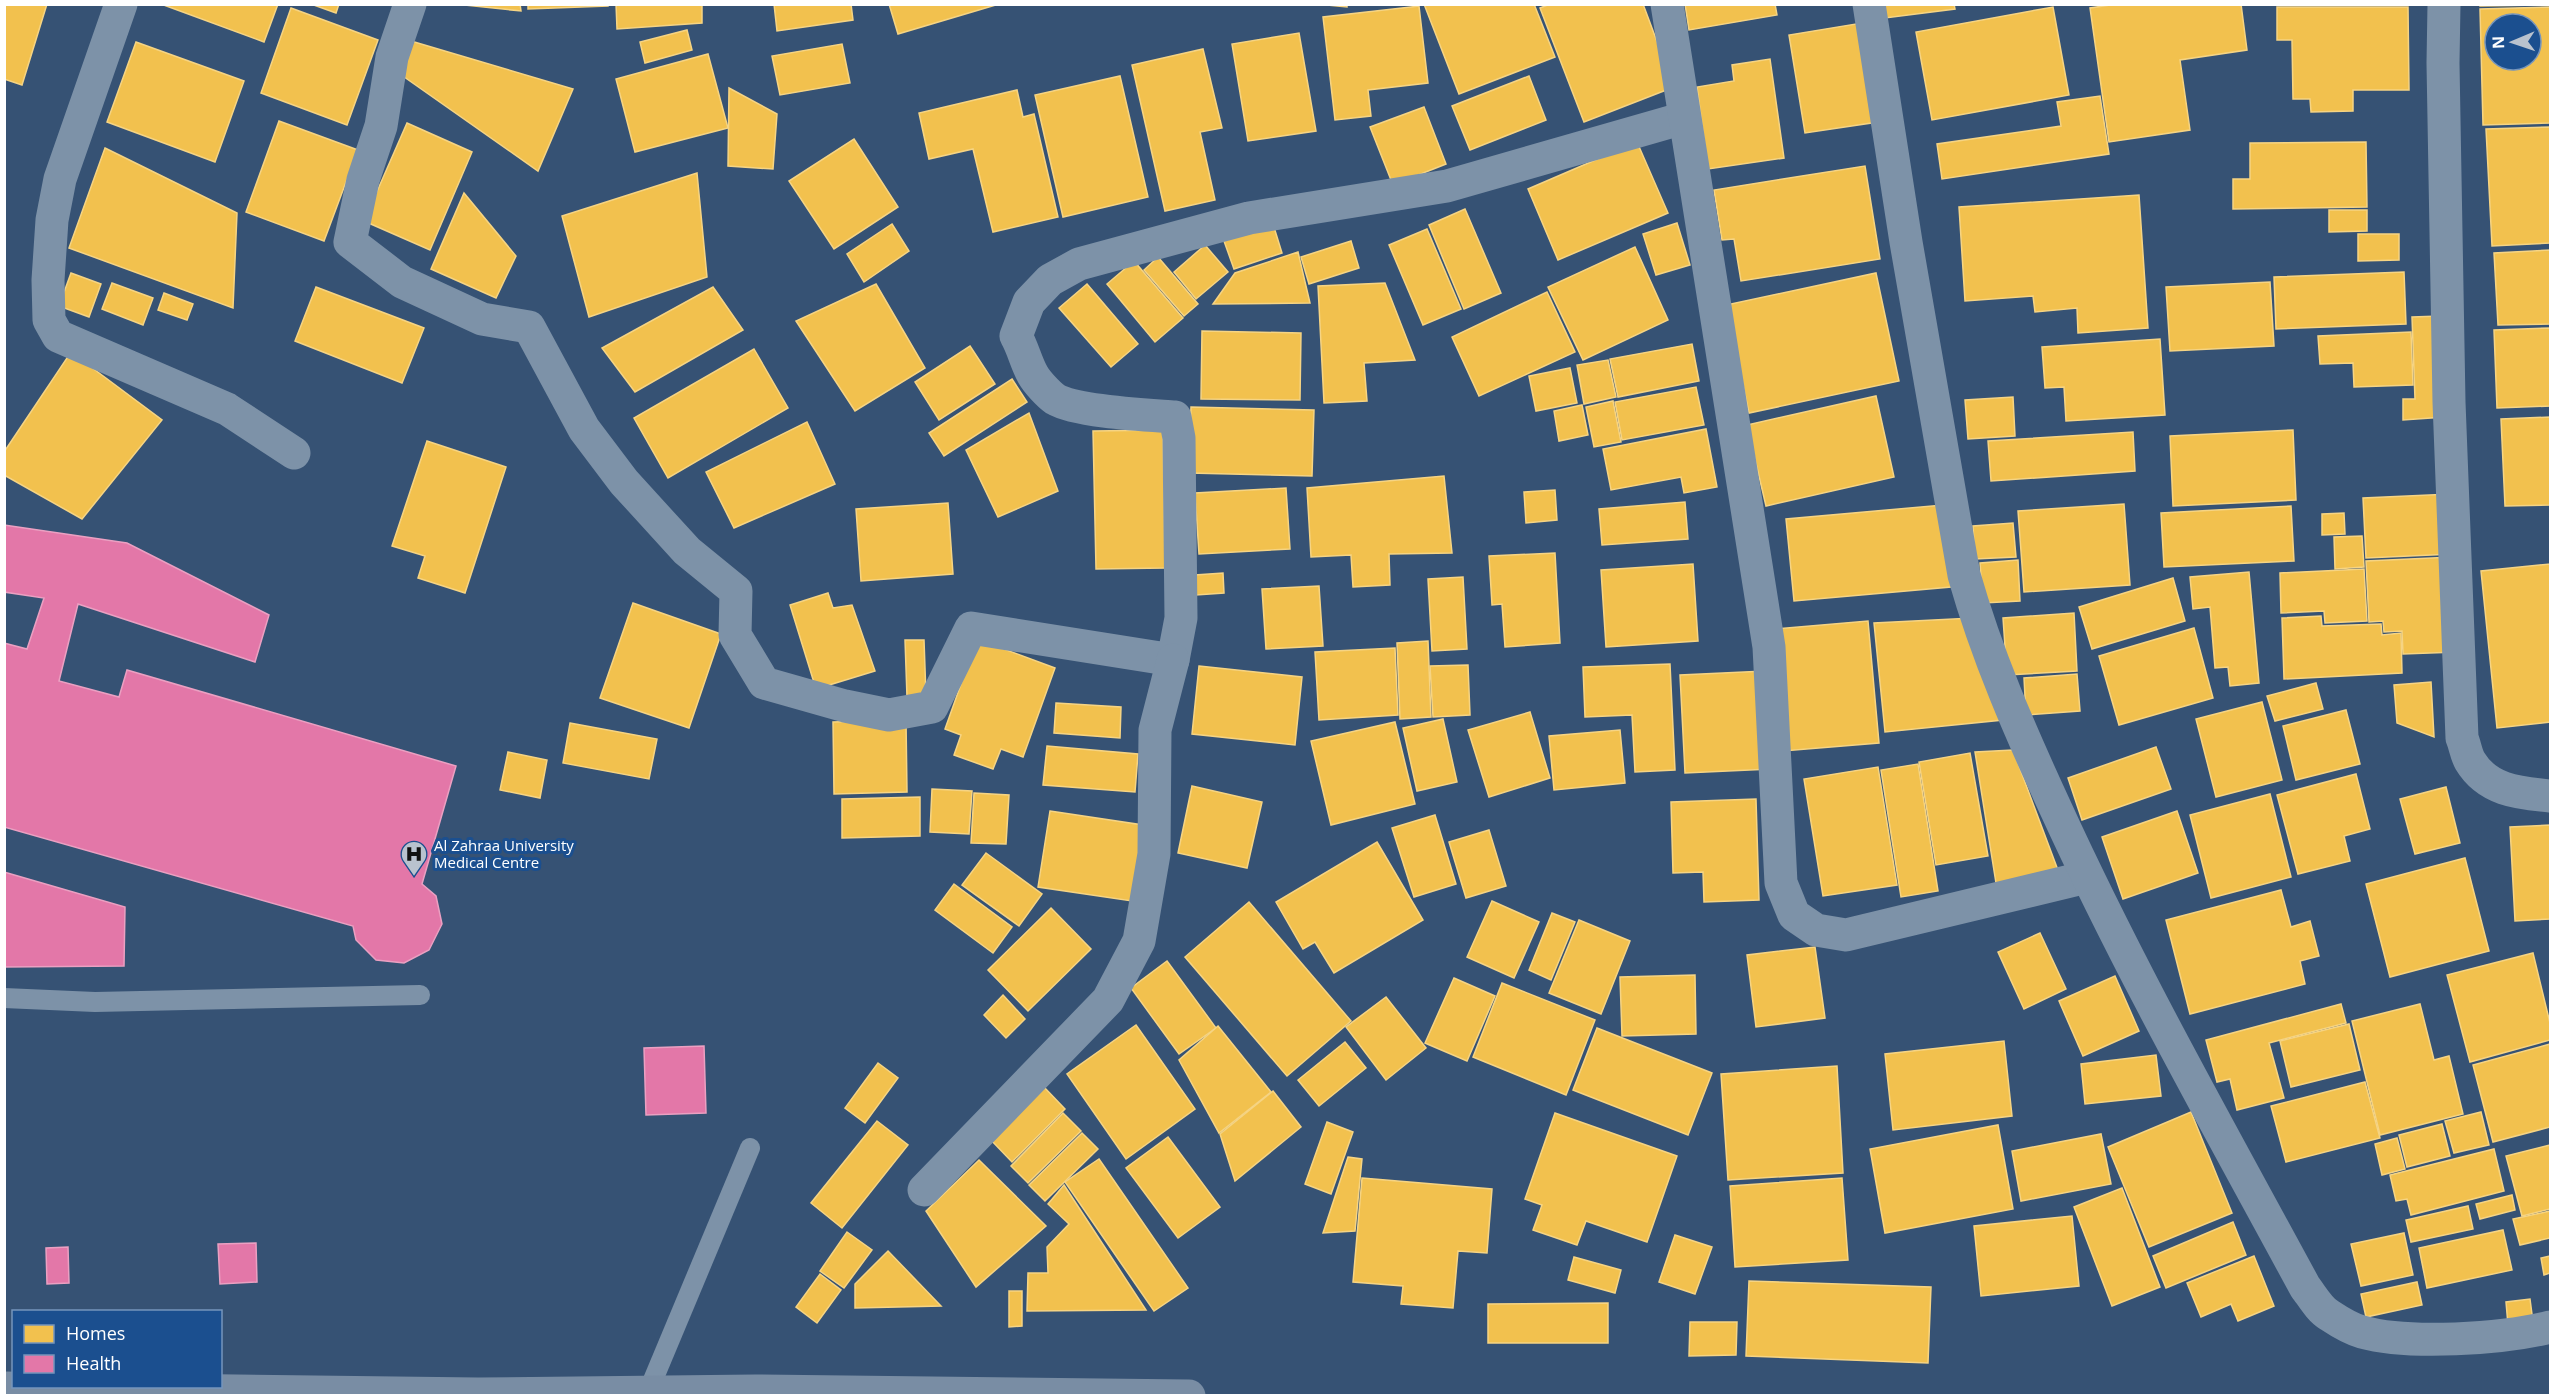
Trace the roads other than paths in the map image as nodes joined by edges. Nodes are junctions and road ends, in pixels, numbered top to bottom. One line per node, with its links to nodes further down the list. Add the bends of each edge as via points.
1 (121, 4): 7 (street, via 60,179 52,220 49,320 58,336 227,409)
2 (410, 4): 8 (street, via 392,57 381,126 363,180 350,242 402,282 482,320 529,327 584,429 624,482 687,551 736,591 735,635 764,682 889,715 932,706 971,628)
3 (1667, 4): 6 (street)
4 (1869, 4): 10 (street, via 1964,575 1979,627 2016,719)
5 (2444, 4): 9 (street, via 2449,402 2462,738 2470,761 2487,779 2513,793)
6 (1684, 118): 8 (street, via 1447,186 1249,218 1079,264 1050,280 1029,302 1016,336 1033,375 1055,399 1126,414 1175,417 1179,438 1181,618); 10 (street, via 1769,647 1781,883 1794,915 1816,930 1846,935)
7 (294, 453)
8 (1173, 660): 14 (street, via 1155,730 1154,854 1138,941 1108,1000)
9 (2550, 796)
10 (2087, 877): 15 (street, via 2305,1287 2326,1314 2361,1332 2412,1338 2527,1333)
11 (420, 995): 12 (lane, via 96,1002)
12 (4, 999)
13 (750, 1148): 17 (lane)
14 (924, 1190)
15 (2550, 1327)
16 (4, 1388): 17 (street, via 478,1394)
17 (648, 1392): 18 (street)
18 (1189, 1395)

